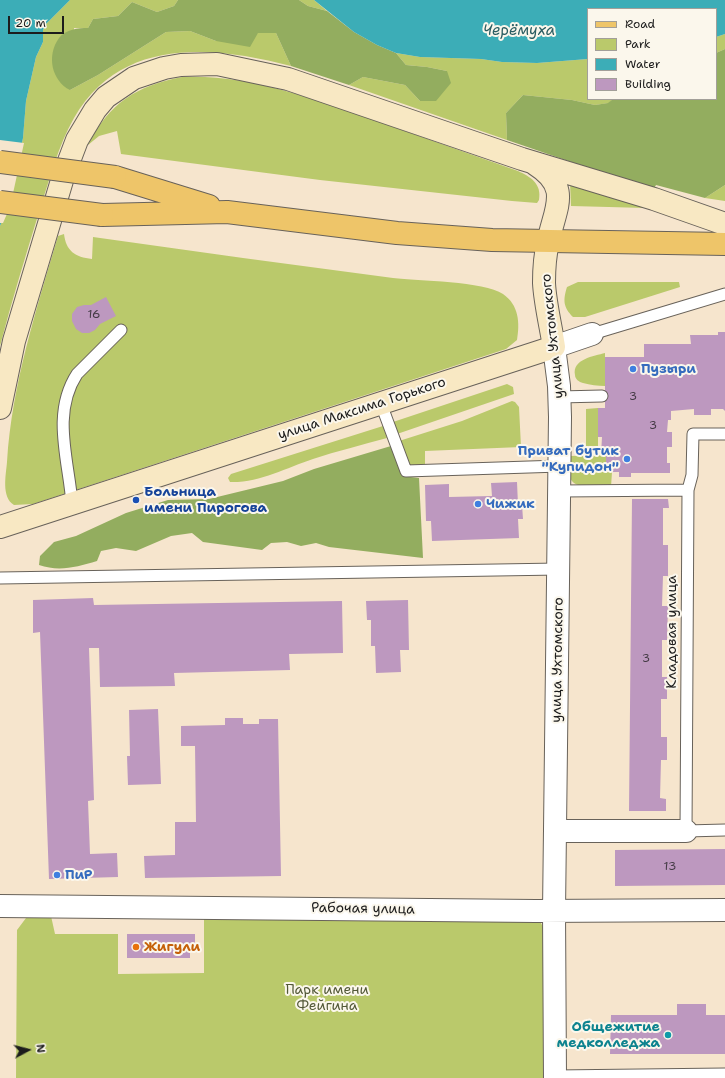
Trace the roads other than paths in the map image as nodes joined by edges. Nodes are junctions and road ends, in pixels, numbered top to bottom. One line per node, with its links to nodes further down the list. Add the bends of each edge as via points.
1 (522, 159): 5 (street, via 654,199); 6 (street, улица Ухтомского, via 543,170 555,184 557,211); 15 (street, via 328,91 263,72 217,64 198,64 164,68 134,78 120,86 95,110 85,124 69,160 14,341)
2 (0, 162): 4 (main road, bridge, via 116,177)
3 (0, 202): 4 (main road, bridge, via 102,215)
4 (227, 212): 6 (main road, via 397,233)
5 (725, 224)
6 (548, 242): 7 (main road); 11 (street, улица Ухтомского, via 544,284)
7 (725, 244)
8 (725, 294): 10 (lane, улица Максима Горького)
9 (121, 330): 20 (lane, via 77,374 65,405 63,440)
10 (592, 334): 11 (street, улица Максима Горького)
11 (554, 347): 13 (street, улица Ухтомского); 14 (street, улица Максима Горького)
12 (602, 396): 13 (lane)
13 (559, 397): 17 (street, улица Ухтомского)
14 (381, 404): 17 (lane, via 406,471); 20 (street, улица Максима Горького)
15 (0, 408)
16 (725, 434): 18 (lane, Кладовая улица, via 693,434 692,474)
17 (560, 466): 19 (street, улица Ухтомского)
18 (688, 490): 19 (lane); 26 (lane, Кладовая улица)
19 (560, 491): 22 (street, улица Ухтомского)
20 (72, 504): 21 (street, улица Максима Горького)
21 (0, 527)
22 (559, 568): 23 (lane); 25 (street, улица Ухтомского)
23 (0, 578)
24 (725, 830): 26 (lane)
25 (555, 831): 26 (street); 29 (street, улица Ухтомского)
26 (686, 831)
27 (0, 906): 29 (street, Рабочая улица)
28 (725, 910): 29 (street, Рабочая улица)
29 (554, 911): 31 (street, улица Ухтомского)
30 (725, 1074): 31 (lane)
31 (555, 1077)

